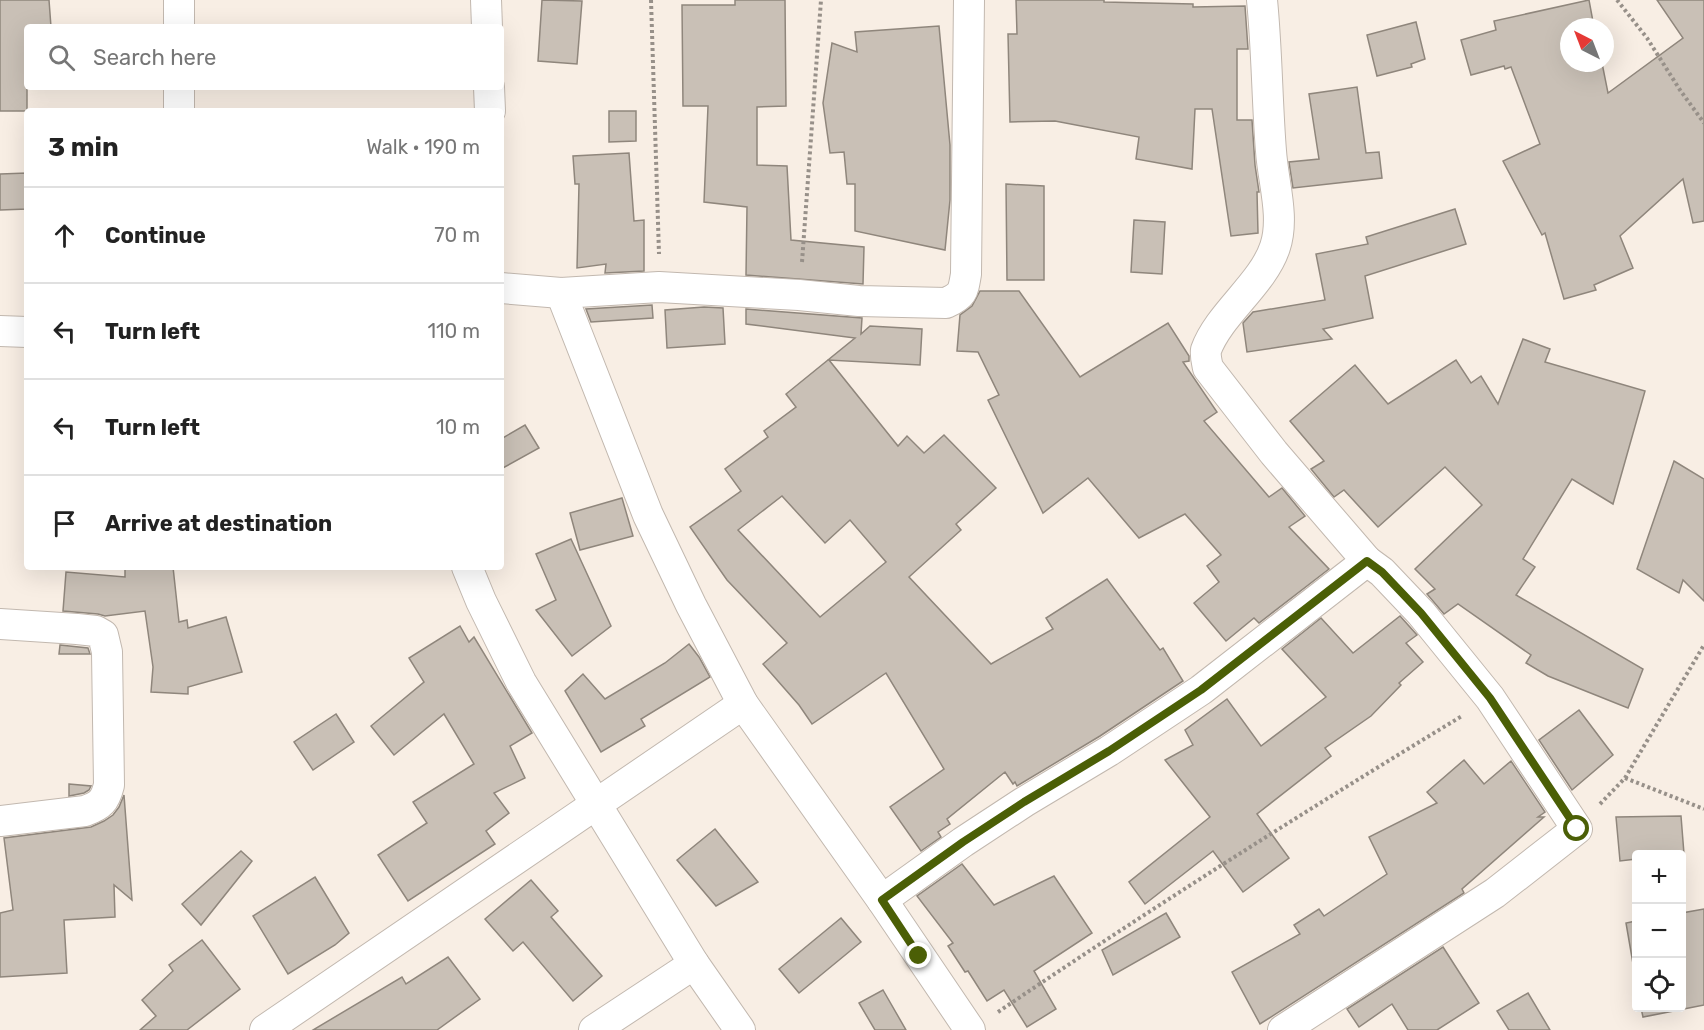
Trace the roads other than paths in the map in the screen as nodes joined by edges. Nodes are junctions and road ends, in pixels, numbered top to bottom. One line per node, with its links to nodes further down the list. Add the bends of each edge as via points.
1 (179, 0): 5 (street)
2 (486, 0): 6 (street)
3 (969, 0): 12 (street, via 966,274 963,292 957,297 945,303 859,301 659,287)
4 (1262, 0): 15 (street, via 1279,226 1266,267 1216,331 1205,352 1208,368 1274,453)
5 (179, 24)
6 (487, 24)
7 (179, 90): 9 (street)
8 (489, 90): 10 (street)
9 (179, 108)
10 (489, 108)
11 (504, 288): 12 (street)
12 (561, 293): 18 (street, via 648,515)
13 (0, 332): 14 (street)
14 (24, 332)
15 (1367, 561): 21 (street, via 1201,690 963,842); 27 (street, via 1421,613 1490,698 1577,829 1495,893)
16 (468, 570): 19 (street, via 521,682)
17 (0, 624): 20 (street, via 96,631 103,636 107,652 109,785 102,801 85,811)
18 (743, 704): 19 (street); 21 (street)
19 (595, 804): 22 (street); 24 (street)
20 (0, 821)
21 (882, 900): 23 (street)
22 (694, 964): 25 (street); 26 (street)
23 (981, 1023)
24 (265, 1030)
25 (594, 1030)
26 (741, 1030)
27 (1284, 1030)

